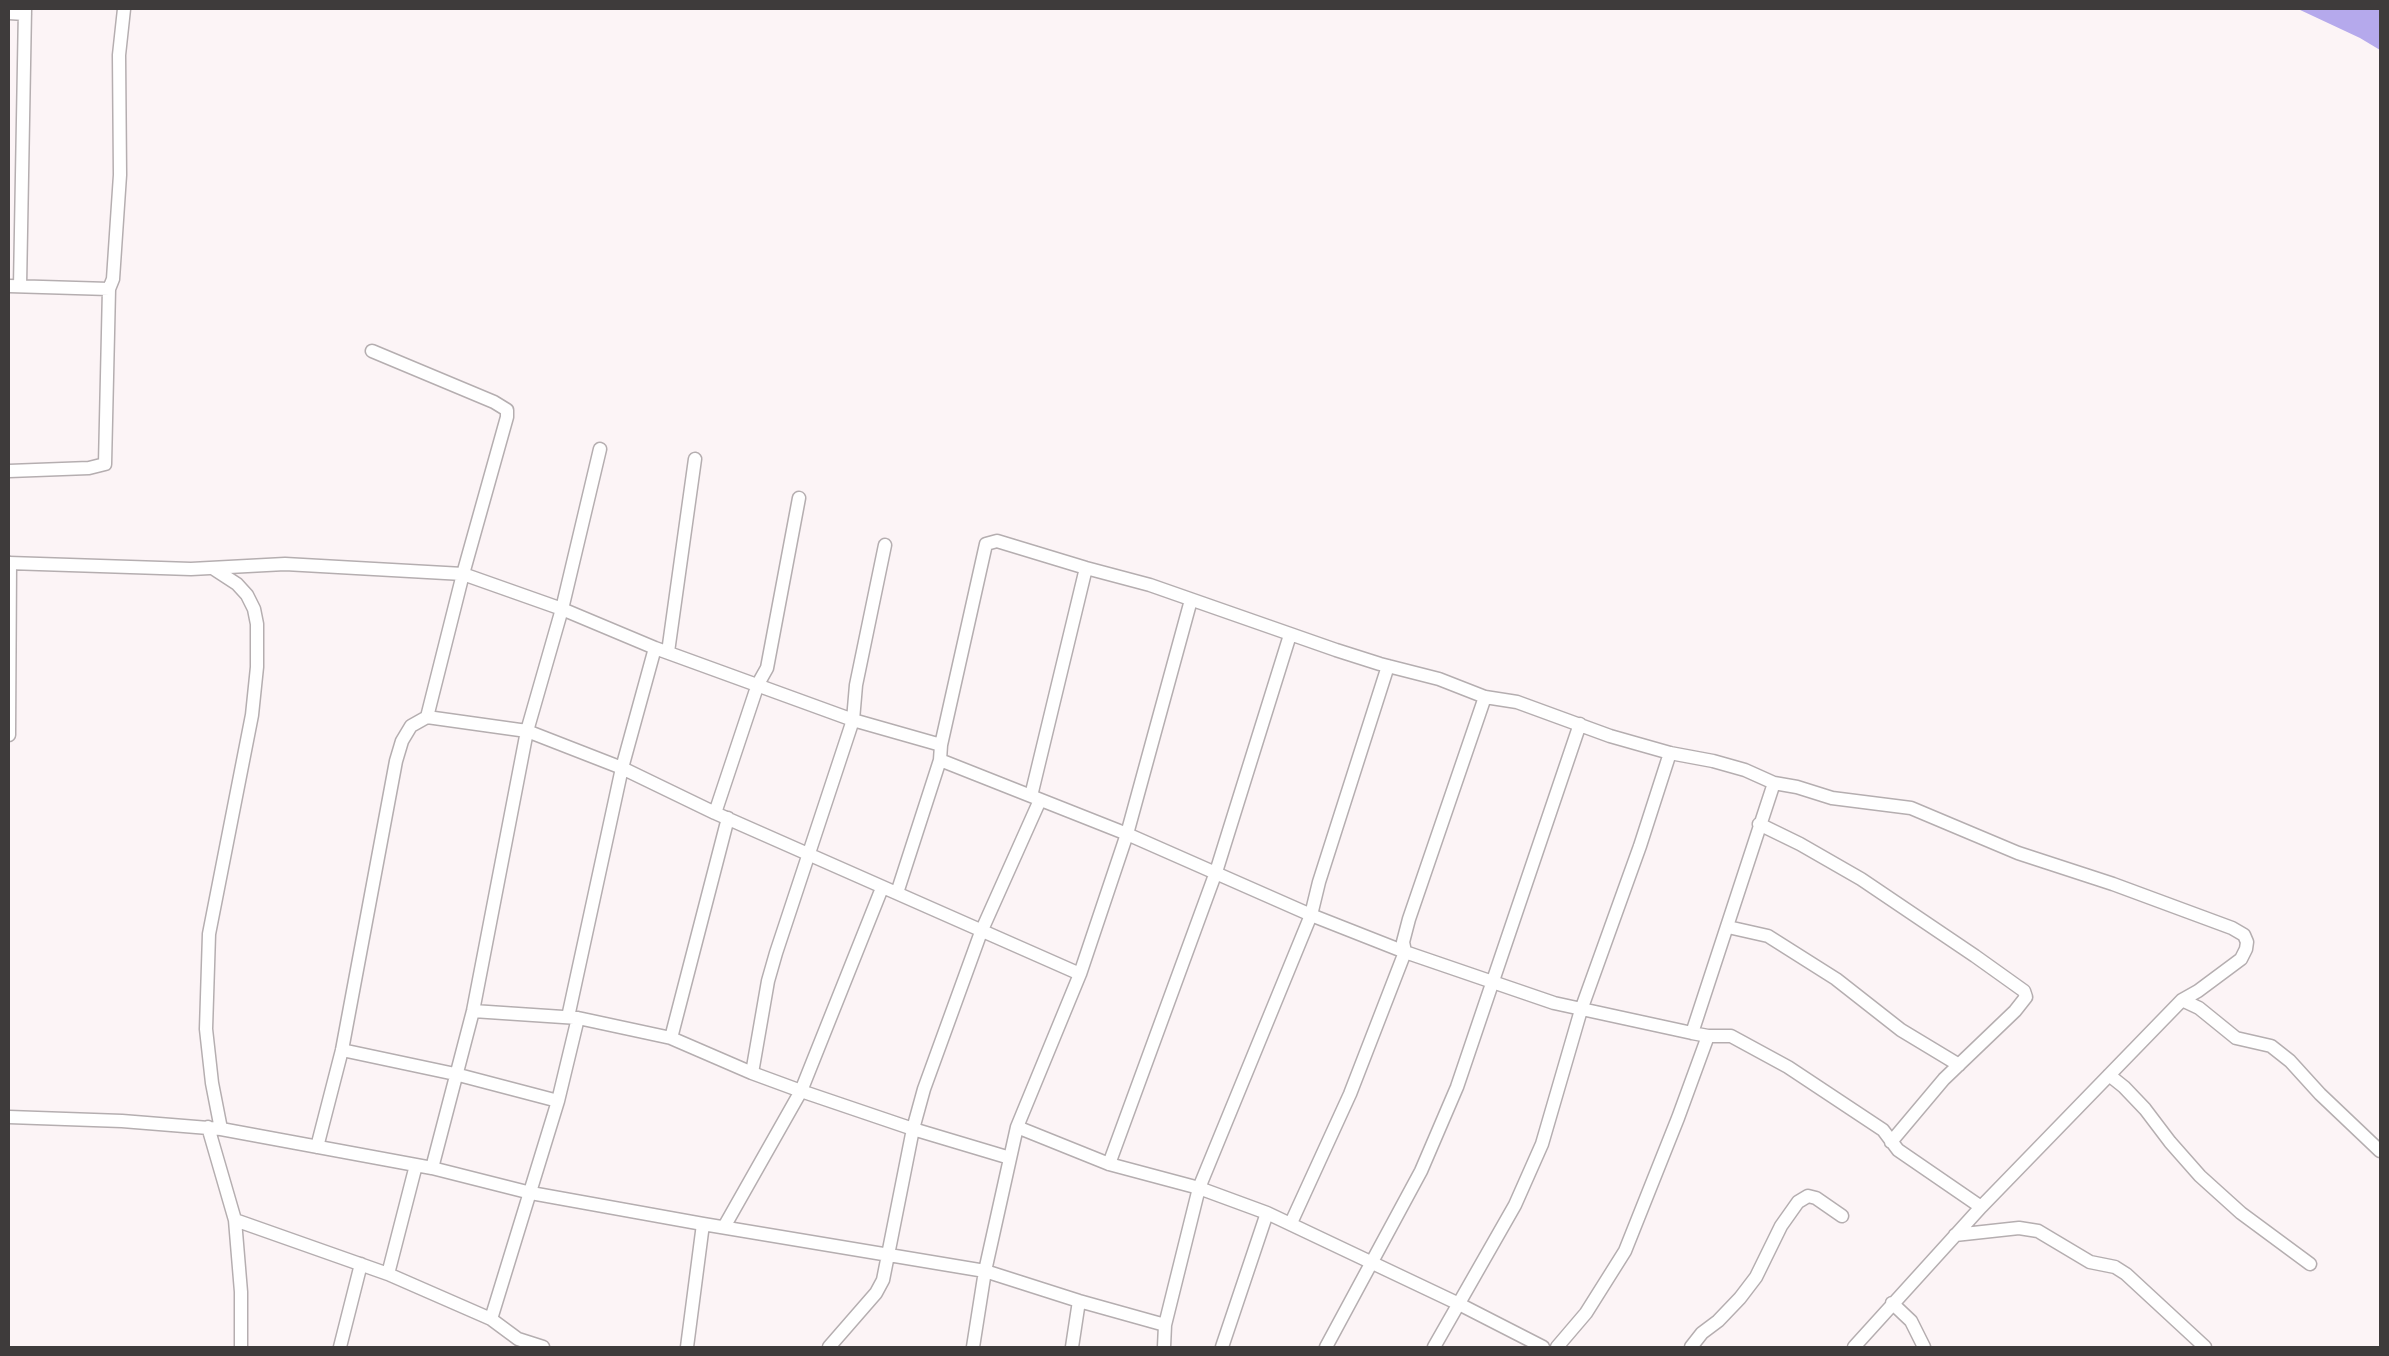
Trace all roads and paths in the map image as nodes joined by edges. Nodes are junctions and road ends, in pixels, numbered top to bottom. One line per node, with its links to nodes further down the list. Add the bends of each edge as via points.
1 (124, 9): 5 (street, via 119,55 120,174 114,275)
2 (25, 11): 3 (street); 4 (street)
3 (9, 13)
4 (14, 286): 5 (street)
5 (109, 289): 9 (street, via 105,464 89,468)
6 (372, 351): 15 (street, via 507,410 508,417)
7 (600, 449): 17 (street)
8 (695, 459): 20 (street)
9 (9, 471)
10 (799, 498): 22 (street, via 767,668)
11 (886, 545): 25 (street, via 856,684)
12 (9, 563): 14 (street); 28 (street)
13 (1086, 568): 16 (street); 29 (street, via 997,541 986,544); 34 (street)
14 (214, 569): 15 (street, via 285,564); 65 (street, via 247,595 257,624 252,715 209,934 206,1029)
15 (463, 574): 17 (street); 24 (street)
16 (1192, 600): 18 (street); 38 (street)
17 (562, 609): 19 (street); 27 (street)
18 (1290, 635): 21 (street); 40 (street)
19 (655, 648): 20 (street); 32 (street)
20 (668, 652): 22 (street)
21 (1388, 666): 23 (street, via 1440,679); 43 (street, via 1319,882)
22 (758, 684): 25 (street); 35 (street)
23 (1484, 697): 26 (street, via 1517,702); 46 (street, via 1409,919 1403,942)
24 (427, 717): 27 (street); 56 (street, via 411,726 396,761)
25 (853, 720): 29 (street); 39 (street)
26 (1580, 724): 30 (street); 48 (street)
27 (527, 731): 32 (street); 51 (street)
28 (9, 735)
29 (941, 744): 31 (street)
30 (1670, 754): 33 (street, via 1721,763); 50 (street)
31 (940, 760): 34 (street); 42 (street)
32 (622, 768): 35 (street); 52 (street)
33 (1774, 783): 37 (street); 49 (street, via 1832,798 1911,808 2018,853 2113,884 2244,935 2247,942 2241,959)
34 (1035, 798): 38 (street); 45 (street)
35 (715, 813): 36 (street)
36 (728, 818): 39 (street); 55 (street)
37 (1759, 824): 44 (street); 57 (street, via 1861,879 2024,991 2024,1001)
38 (1128, 834): 40 (street); 47 (street)
39 (808, 854): 41 (street); 58 (street, via 768,981)
40 (1216, 872): 43 (street); 71 (street)
41 (882, 888): 42 (street); 61 (street)
42 (897, 893): 45 (street)
43 (1312, 915): 46 (street); 74 (street)
44 (1728, 927): 53 (street); 57 (street, via 1768,936 1836,979 1901,1030)
45 (981, 932): 47 (street); 66 (street, via 924,1089)
46 (1405, 952): 48 (street); 81 (street, via 1350,1094)
47 (1080, 974): 64 (street)
48 (1492, 981): 50 (street); 85 (street, via 1457,1087 1421,1171)
49 (2182, 1000): 60 (street); 69 (street, via 2199,1008 2236,1038 2271,1046)
50 (1581, 1010): 53 (street); 92 (street, via 1542,1144 1516,1205)
51 (473, 1011): 52 (street); 59 (street)
52 (573, 1018): 55 (street); 62 (street)
53 (1692, 1033): 54 (street)
54 (1708, 1036): 67 (street, via 1731,1036 1788,1067 1883,1130); 108 (street, via 1625,1251 1586,1313)
55 (671, 1038): 58 (street)
56 (342, 1050): 59 (street); 68 (street)
57 (1959, 1065): 67 (street)
58 (752, 1073): 61 (street)
59 (455, 1074): 62 (street); 73 (street)
60 (2109, 1075): 76 (street); 87 (street, via 2145,1109 2200,1176)
61 (801, 1091): 66 (street); 82 (street)
62 (558, 1101): 75 (street)
63 (9, 1117): 65 (street)
64 (1017, 1127): 70 (street); 71 (street)
65 (215, 1128): 68 (street); 79 (street)
66 (913, 1129): 70 (street); 84 (street)
67 (1891, 1142): 76 (street)
68 (317, 1147): 72 (street)
69 (2380, 1151)
70 (1010, 1158): 88 (street)
71 (1109, 1164): 74 (street)
72 (416, 1165): 73 (street); 89 (street)
73 (432, 1168): 75 (street)
74 (1199, 1188): 77 (street); 94 (street)
75 (531, 1192): 80 (street); 93 (street)
76 (1981, 1207): 83 (street)
77 (1267, 1213): 81 (street); 104 (street)
78 (1842, 1216): 109 (street, via 1816,1198 1808,1196 1798,1202 1781,1226 1746,1291)
79 (235, 1220): 86 (street); 96 (street, via 241,1292)
80 (703, 1224): 82 (street); 99 (street)
81 (1291, 1224): 85 (street)
82 (724, 1227): 84 (street)
83 (1955, 1235): 91 (street); 112 (street, via 2019,1228 2038,1231 2084,1259 2126,1274)
84 (887, 1254): 88 (street); 100 (street, via 883,1280 876,1293)
85 (1370, 1263): 92 (street); 105 (street)
86 (361, 1264): 89 (street); 97 (street)
87 (2310, 1264)
88 (985, 1271): 90 (street); 101 (street)
89 (388, 1274): 93 (street)
90 (1079, 1301): 94 (street); 102 (street)
91 (1892, 1303): 110 (street); 111 (street, via 1911,1321)
92 (1459, 1304): 106 (street); 107 (street)
93 (491, 1319): 95 (street)
94 (1165, 1325): 103 (street)
95 (516, 1343): 98 (street)
96 (241, 1347)
97 (340, 1347)
98 (543, 1347)
99 (687, 1347)
100 (829, 1347)
101 (973, 1347)
102 (1072, 1347)
103 (1164, 1347)
104 (1222, 1347)
105 (1326, 1347)
106 (1434, 1347)
107 (1543, 1347)
108 (1557, 1347)
109 (1691, 1347)
110 (1854, 1347)
111 (1924, 1347)
112 (2205, 1347)

